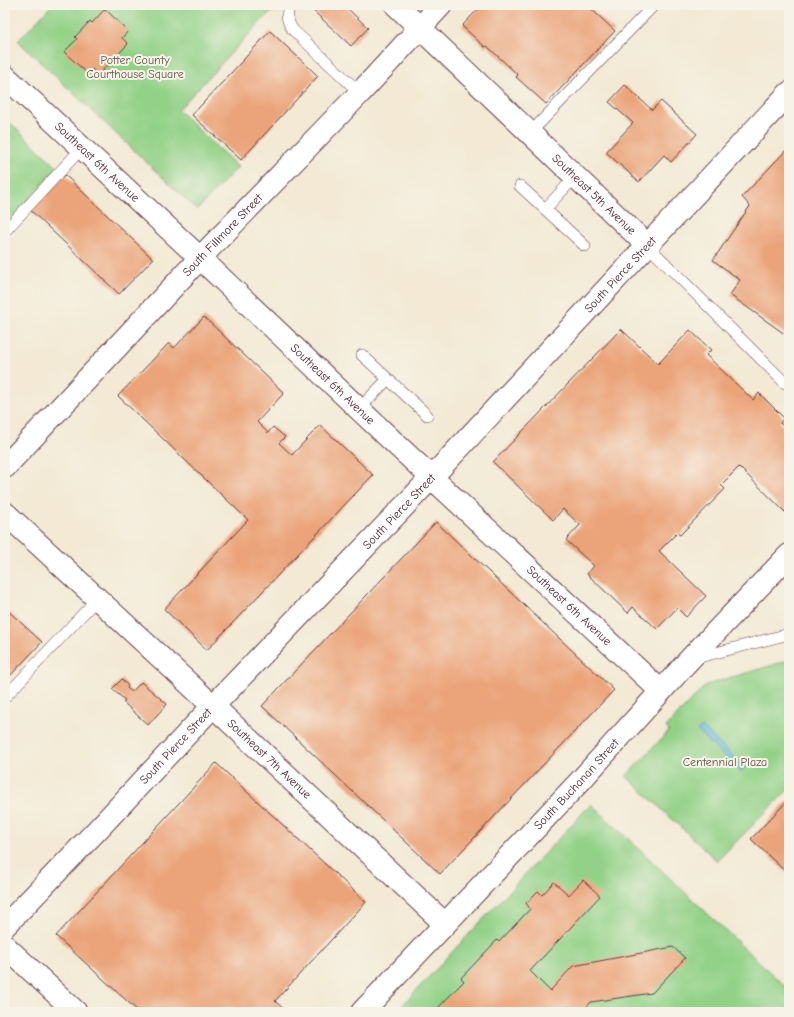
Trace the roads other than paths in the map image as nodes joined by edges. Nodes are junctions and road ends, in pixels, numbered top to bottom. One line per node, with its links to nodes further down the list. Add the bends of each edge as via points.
1 (290, 5): 7 (lane, via 287,10 287,22 292,29)
2 (396, 5): 5 (main road, Southeast 5th Avenue)
3 (441, 5): 5 (main road, South Fillmore Street)
4 (654, 5): 9 (lane)
5 (420, 28): 7 (main road, South Fillmore Street); 9 (main road, Southeast 5th Avenue)
6 (5, 76): 10 (main road, Southeast 6th Avenue)
7 (360, 93): 17 (main road, South Fillmore Street)
8 (789, 94): 16 (main road, South Pierce Street)
9 (530, 133): 11 (main road, Southeast 5th Avenue)
10 (81, 149): 14 (lane); 17 (main road, Southeast 6th Avenue)
11 (575, 177): 13 (lane); 16 (main road, Southeast 5th Avenue)
12 (520, 186): 13 (lane)
13 (545, 209): 15 (lane)
14 (5, 231)
15 (585, 246)
16 (648, 246): 20 (lane, Southeast 5th Avenue); 24 (main road, South Pierce Street)
17 (200, 258): 21 (main road, Southeast 6th Avenue); 23 (main road, South Fillmore Street)
18 (362, 355): 19 (lane)
19 (388, 379): 21 (lane); 22 (lane)
20 (789, 386)
21 (359, 409): 24 (main road, Southeast 6th Avenue)
22 (427, 415)
23 (5, 467)
24 (432, 478): 30 (main road, Southeast 6th Avenue); 32 (main road, South Pierce Street)
25 (5, 513): 27 (main road, Southeast 7th Avenue)
26 (789, 555): 29 (main road, South Buchanan Street)
27 (97, 599): 31 (lane); 32 (main road, Southeast 7th Avenue)
28 (789, 634): 29 (lane)
29 (690, 660): 30 (main road, South Buchanan Street)
30 (660, 691): 33 (main road, South Buchanan Street, via 582,779)
31 (5, 697)
32 (213, 706): 33 (main road, Southeast 7th Avenue); 34 (main road, South Pierce Street)
33 (445, 924): 37 (main road, South Buchanan Street)
34 (5, 926)
35 (5, 946): 36 (main road)
36 (76, 1012)
37 (362, 1012)

